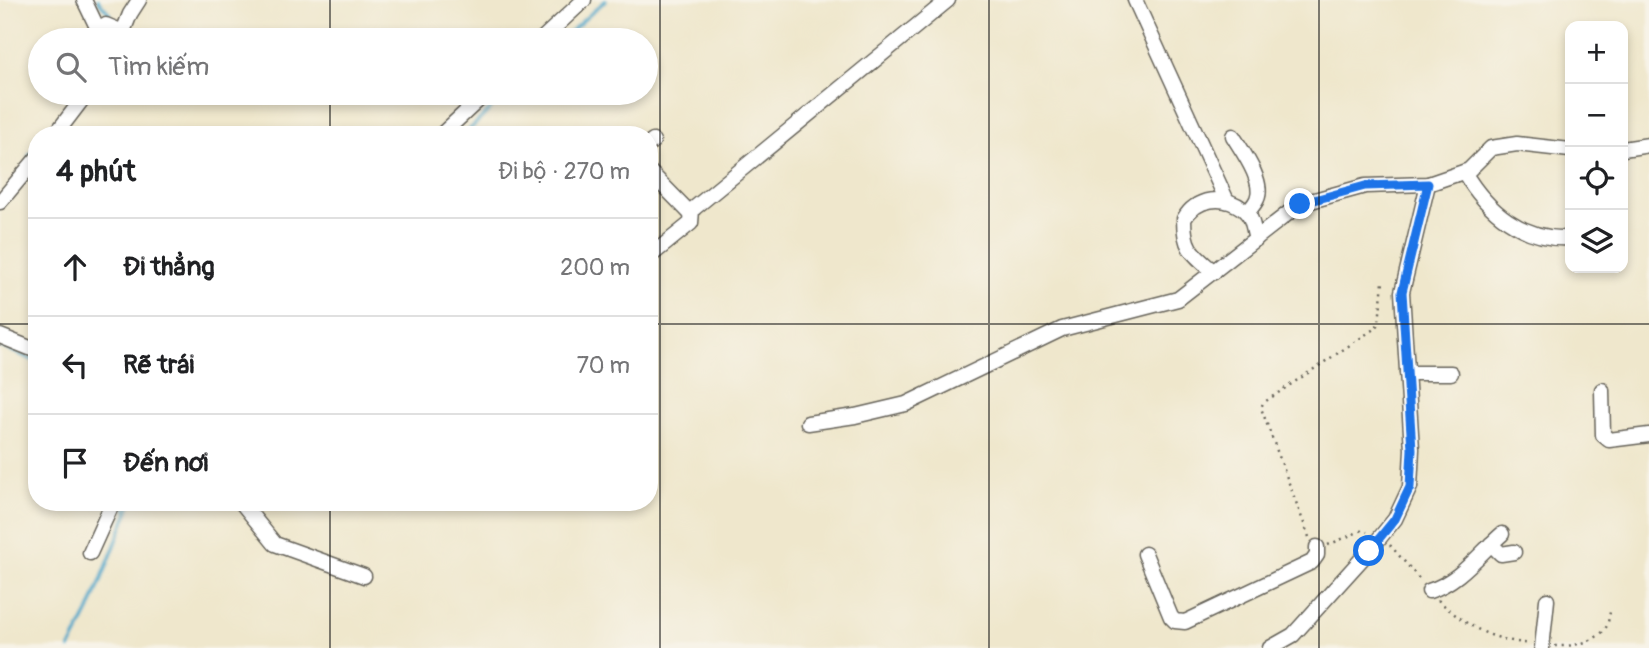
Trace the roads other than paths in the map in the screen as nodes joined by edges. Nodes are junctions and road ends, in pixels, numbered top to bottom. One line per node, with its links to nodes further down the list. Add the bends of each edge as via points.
1 (85, 0): 6 (street, via 96,25)
2 (139, 0): 7 (street)
3 (584, 0): 8 (street)
4 (948, 0): 23 (street)
5 (1135, 0): 21 (street)
6 (106, 28)
7 (125, 28)
8 (554, 28)
9 (78, 105): 11 (street)
10 (472, 105): 12 (street)
11 (62, 126)
12 (450, 126)
13 (1233, 136): 24 (street, via 1258,185 1258,197)
14 (1649, 145): 15 (street)
15 (1628, 148)
16 (1565, 149): 18 (street, via 1517,144 1491,148)
17 (28, 169): 22 (street)
18 (1464, 172): 20 (street); 25 (street, via 1478,195 1523,230 1540,238)
19 (658, 180): 23 (street)
20 (1428, 184): 26 (street, via 1365,186 1300,204); 31 (street, via 1402,292)
21 (1227, 201): 24 (street); 28 (street, via 1196,205 1184,219 1192,254)
22 (0, 202)
23 (690, 213): 27 (street, via 691,223)
24 (1247, 213): 26 (street)
25 (1565, 238)
26 (1256, 239): 28 (street)
27 (658, 250)
28 (1214, 272): 34 (street, via 1178,299 1062,329 905,404)
29 (0, 336): 30 (street)
30 (28, 347)
31 (1407, 373): 32 (street); 47 (street, via 1412,469 1410,487 1395,519 1293,635)
32 (1451, 373)
33 (1602, 390): 35 (street, via 1603,435 1609,440)
34 (808, 423)
35 (1649, 435)
36 (109, 511): 42 (street)
37 (248, 511): 44 (street, via 275,544)
38 (1502, 534): 39 (street)
39 (1491, 544): 41 (street, via 1501,554); 45 (street, via 1454,579)
40 (1317, 547): 43 (street, via 1312,562 1185,622 1171,617)
41 (1514, 552)
42 (90, 553)
43 (1146, 554)
44 (364, 576)
45 (1429, 591)
46 (1547, 600): 48 (street)
47 (1270, 648)
48 (1542, 648)

